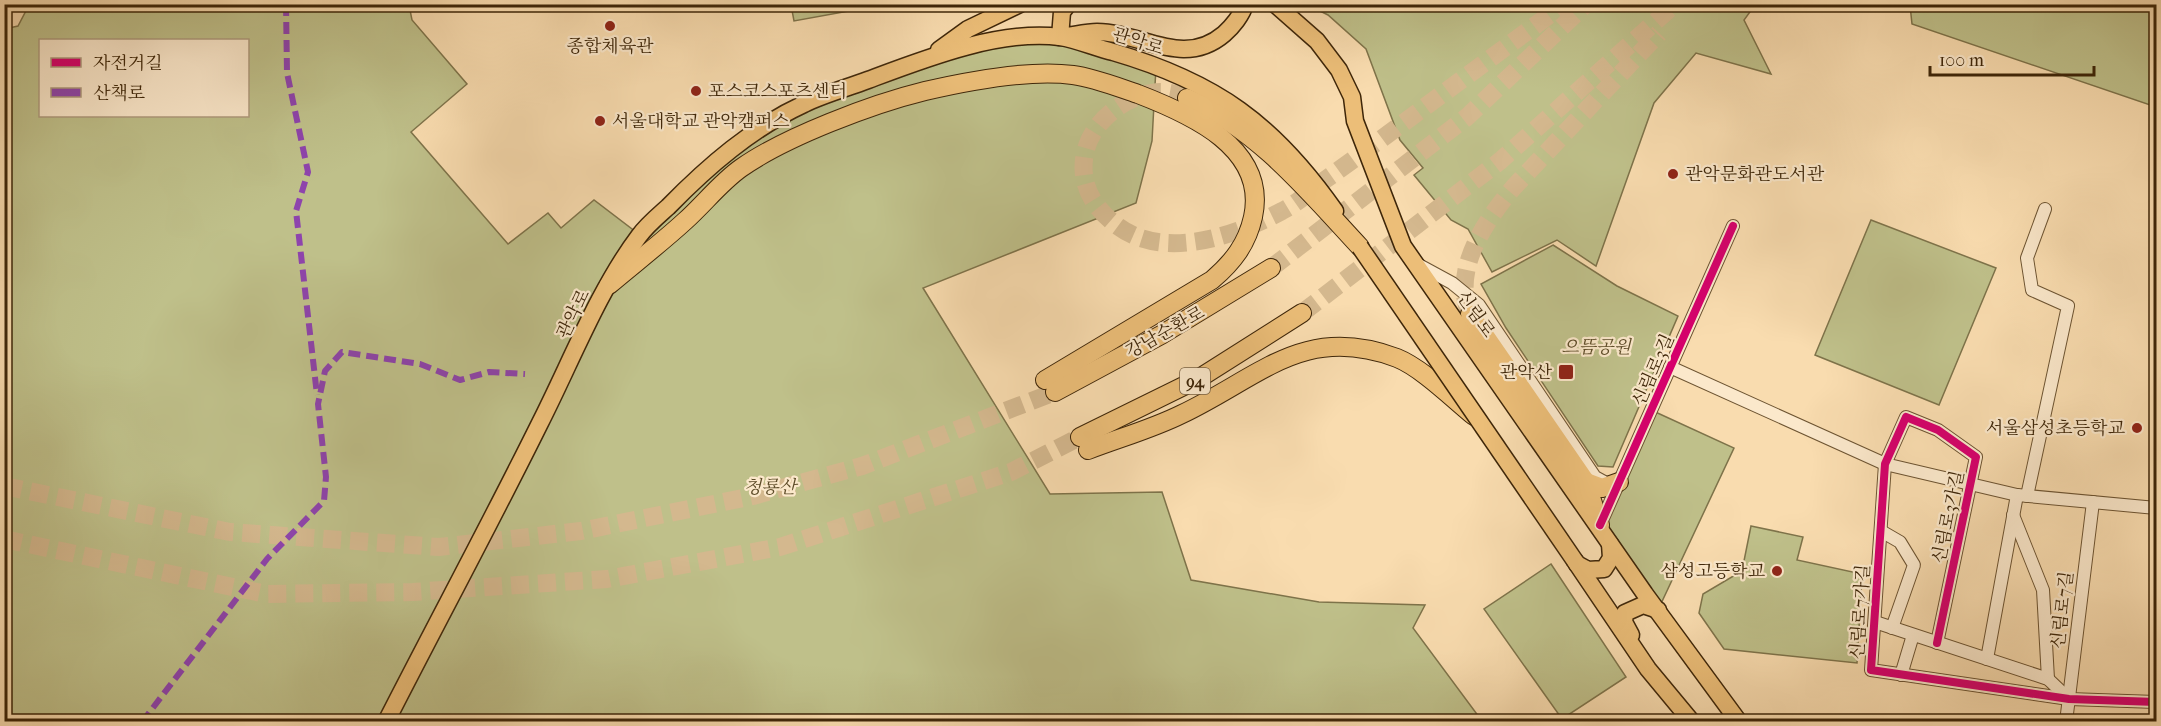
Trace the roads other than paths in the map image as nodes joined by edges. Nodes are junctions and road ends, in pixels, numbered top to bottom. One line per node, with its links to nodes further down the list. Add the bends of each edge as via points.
1 (1020, 4): 6 (main road, 관악로, via 968,29)
2 (1068, 4): 5 (main road, via 1062,12)
3 (1245, 4): 5 (main road, via 1227,32 1194,49 1172,49 1098,32)
4 (1275, 4): 11 (main road, 신림로, via 1317,41 1339,70 1403,246)
5 (1060, 37): 6 (main road, 관악로, via 999,40); 7 (main road, 관악로, via 1126,56)
6 (931, 56): 13 (main road, 관악로, via 804,104 741,141 694,180 640,235)
7 (1188, 89): 10 (highway, via 1273,154)
8 (2045, 209): 22 (street, via 2027,258 2032,290 2068,306)
9 (1733, 226): 16 (street, 신림로3길)
10 (1360, 247): 17 (main road, bridge)
11 (1417, 264): 20 (street, via 1452,283 1479,305 1595,477 1607,484); 26 (main road, 신림로)
12 (1271, 268): 13 (highway, 강남순환로, via 1171,330 1050,386 1212,280 1232,262 1249,235 1255,206 1253,184 1242,159 1205,125 1113,85 1072,75 996,77 923,92 870,108 783,144 741,168)
13 (609, 285): 41 (main road, 관악로)
14 (1302, 313): 17 (highway, 94, via 1198,379 1084,444 1182,414 1264,367 1313,348 1344,346 1400,359)
15 (1470, 314): 19 (highway)
16 (1670, 367): 18 (street, 신림로3가길); 20 (street, 신림로3길)
17 (1480, 420): 29 (main road, bridge)
18 (1885, 464): 21 (street, 신림로3가길); 21 (street, 신림로3가길, via 1906,417 1938,430 1976,457); 27 (street, 신림로7가길)
19 (1586, 482): 20 (highway, via 1604,488); 26 (highway)
20 (1619, 482): 26 (street, 신림로3길)
21 (1971, 485): 22 (street, 신림로3가길); 34 (street, 신림로3가길)
22 (2022, 496): 23 (street, 신림로3가길); 25 (street)
23 (2093, 502): 24 (street, 신림로3가길); 39 (street, 신림로7길)
24 (2157, 508)
25 (2013, 515): 36 (street); 38 (street, via 2043,590)
26 (1600, 525): 28 (main road, 신림로)
27 (1881, 531): 31 (street, 신림로7가길); 32 (street, 신림로7가길, via 1900,542 1914,565)
28 (1610, 544): 29 (main road, via 1611,558 1604,569 1588,570); 30 (main road, 신림로)
29 (1575, 561): 35 (main road)
30 (1658, 610): 35 (main road, via 1643,605 1625,613 1624,622); 43 (main road, 신림로)
31 (1875, 622): 32 (street); 37 (street, 신림로7가길, via 1871,670)
32 (1892, 628): 33 (street)
33 (1913, 635): 34 (street); 37 (street)
34 (1937, 643): 36 (street)
35 (1637, 653): 42 (main road)
36 (1987, 658): 38 (street)
37 (1901, 675): 39 (street, 신림로7가길)
38 (2048, 679): 39 (street)
39 (2069, 699): 40 (street, 신림로7가길); 44 (street, 신림로7길)
40 (2157, 702)
41 (386, 722)
42 (1692, 722)
43 (1739, 722)
44 (2066, 722)

